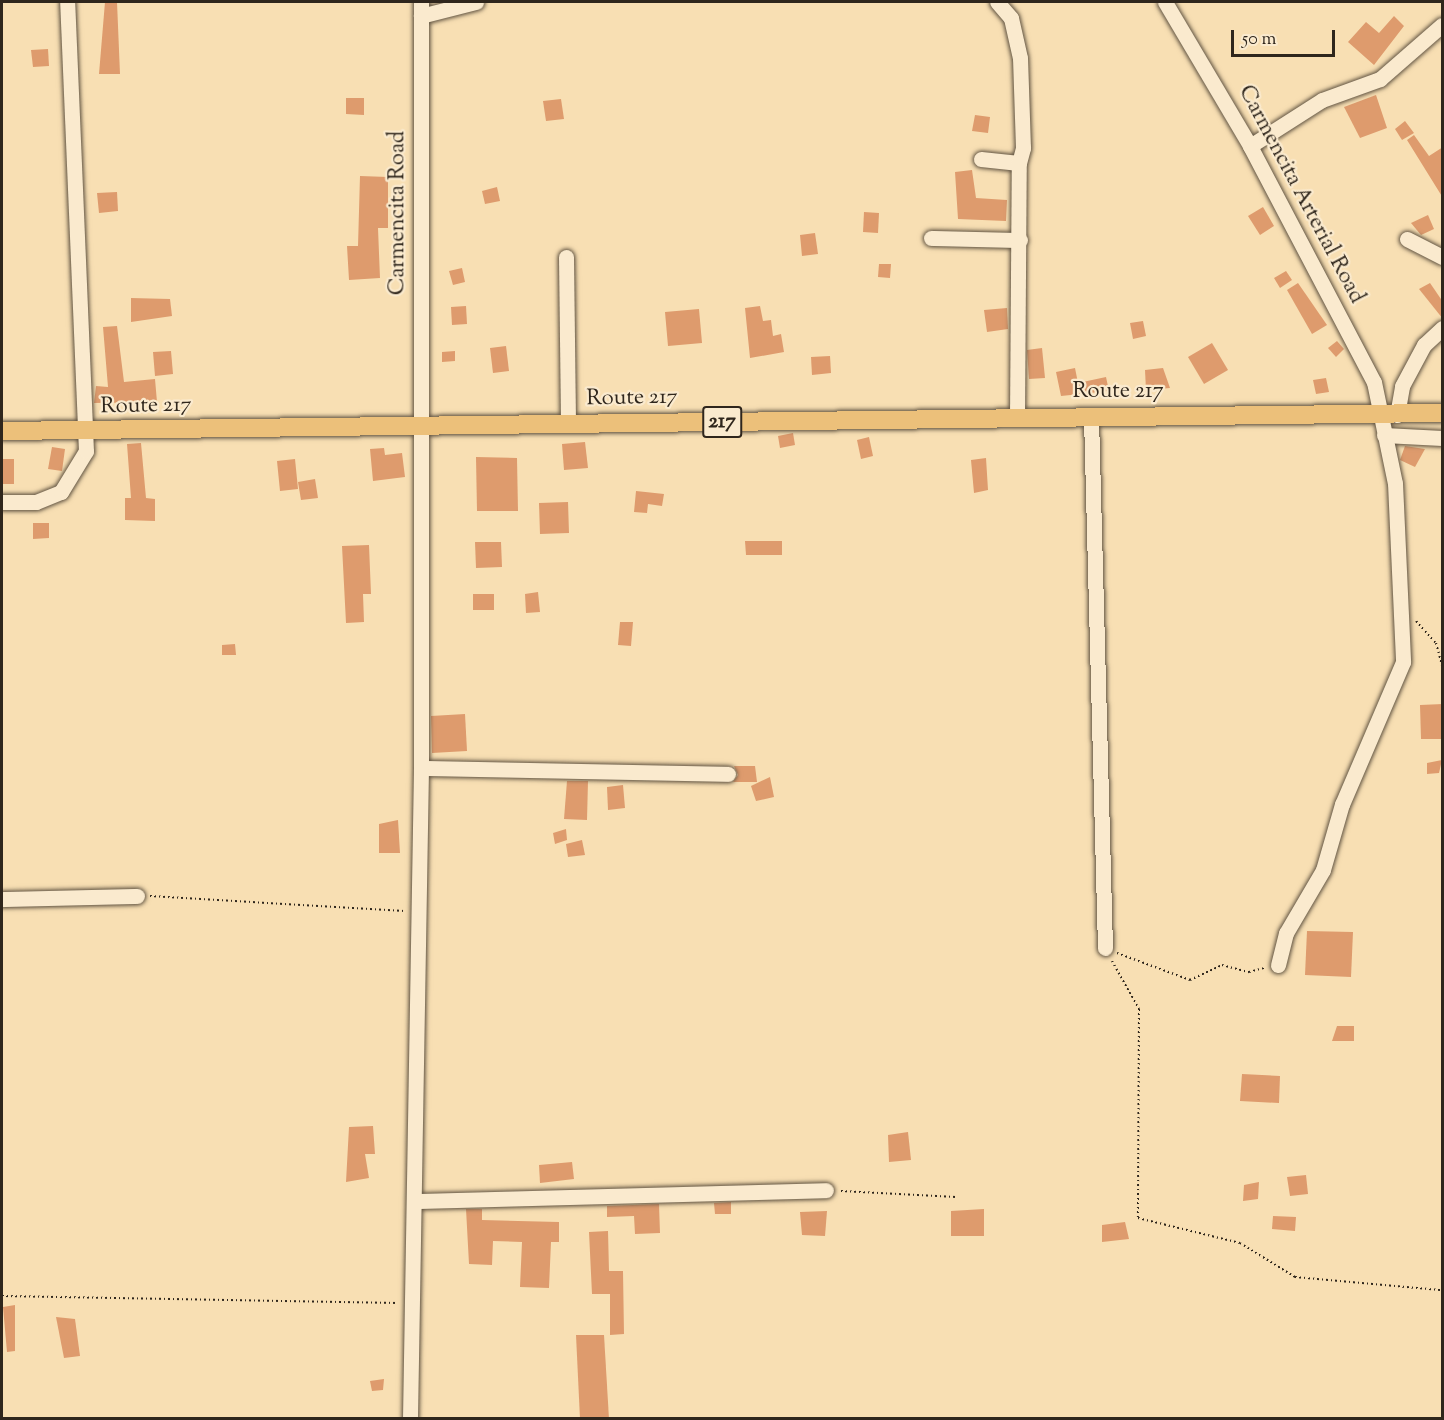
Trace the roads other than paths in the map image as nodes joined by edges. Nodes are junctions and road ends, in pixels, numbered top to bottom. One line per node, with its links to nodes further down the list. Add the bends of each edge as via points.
1 (68, 2): 23 (street)
2 (476, 2): 5 (street)
3 (997, 2): 9 (street, via 1011,18 1020,58)
4 (1165, 2): 7 (street, Carmencita Arterial Road)
5 (421, 9): 21 (street, Carmencita Road)
6 (1443, 25): 7 (street, via 1380,79 1322,100)
7 (1250, 146): 17 (street, Carmencita Arterial Road)
8 (981, 159): 9 (street)
9 (1019, 163): 12 (street)
10 (931, 238): 12 (street)
11 (1407, 239): 14 (street)
12 (1020, 240): 18 (street)
13 (566, 257): 20 (street)
14 (1443, 257)
15 (1443, 328): 17 (street, via 1424,345)
16 (1443, 413): 17 (main road, Route 217 / 217)
17 (1390, 416): 19 (main road, Route 217 / 217); 24 (street)
18 (1017, 417): 19 (main road, Route 217 / 217); 20 (main road, Route 217 / 217)
19 (1091, 417): 31 (street)
20 (568, 424): 21 (main road, Route 217 / 217)
21 (424, 425): 23 (main road, Route 217 / 217); 27 (street, Carmencita Road)
22 (2, 431): 23 (main road, Route 217 / 217)
23 (84, 432): 26 (street, via 87,451 61,492 36,502)
24 (1384, 435): 25 (street); 32 (street, via 1395,483 1404,607 1399,673 1342,804 1323,870 1286,933)
25 (1443, 438)
26 (2, 502)
27 (422, 768): 28 (street); 34 (street, Carmencita Road)
28 (728, 774)
29 (137, 896): 30 (street)
30 (2, 899)
31 (1105, 948)
32 (1278, 965)
33 (826, 1190): 34 (street)
34 (417, 1201): 35 (street, Carmencita Road)
35 (410, 1419)

